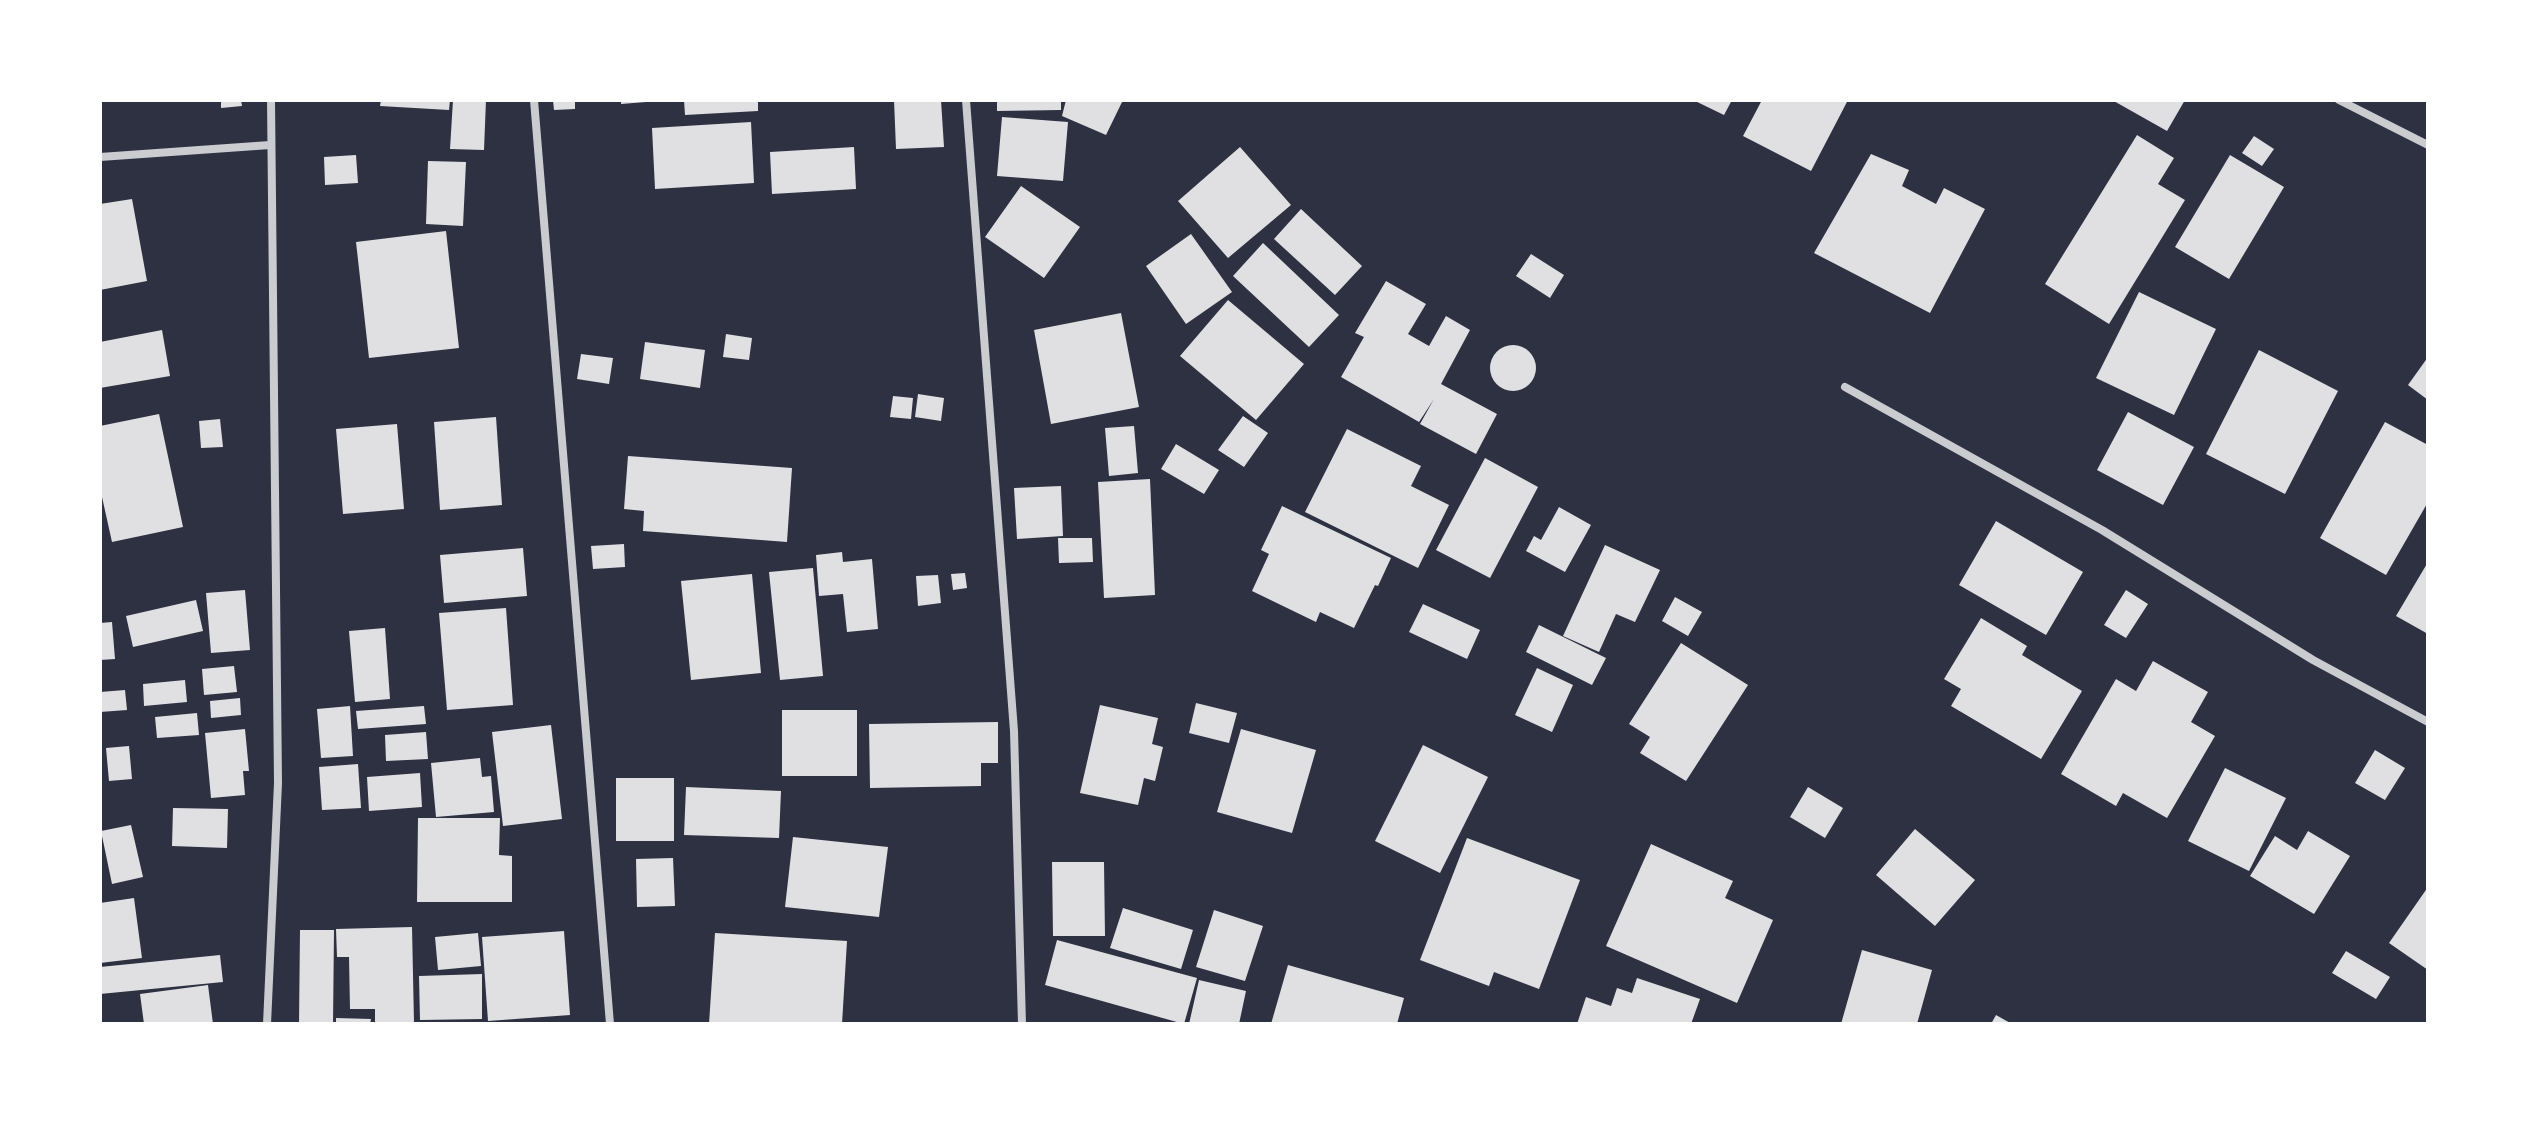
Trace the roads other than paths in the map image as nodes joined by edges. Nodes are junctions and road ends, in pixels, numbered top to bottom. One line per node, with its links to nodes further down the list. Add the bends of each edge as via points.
1 (271, 100): 5 (street)
2 (534, 100): 11 (street)
3 (966, 100): 12 (street, via 1014,731)
4 (2339, 100): 6 (street)
5 (270, 145): 7 (street); 10 (street, via 278,783)
6 (2428, 145)
7 (100, 157)
8 (1845, 387): 9 (street, via 2102,530 2313,660)
9 (2428, 722)
10 (267, 1024)
11 (610, 1024)
12 (1022, 1024)

